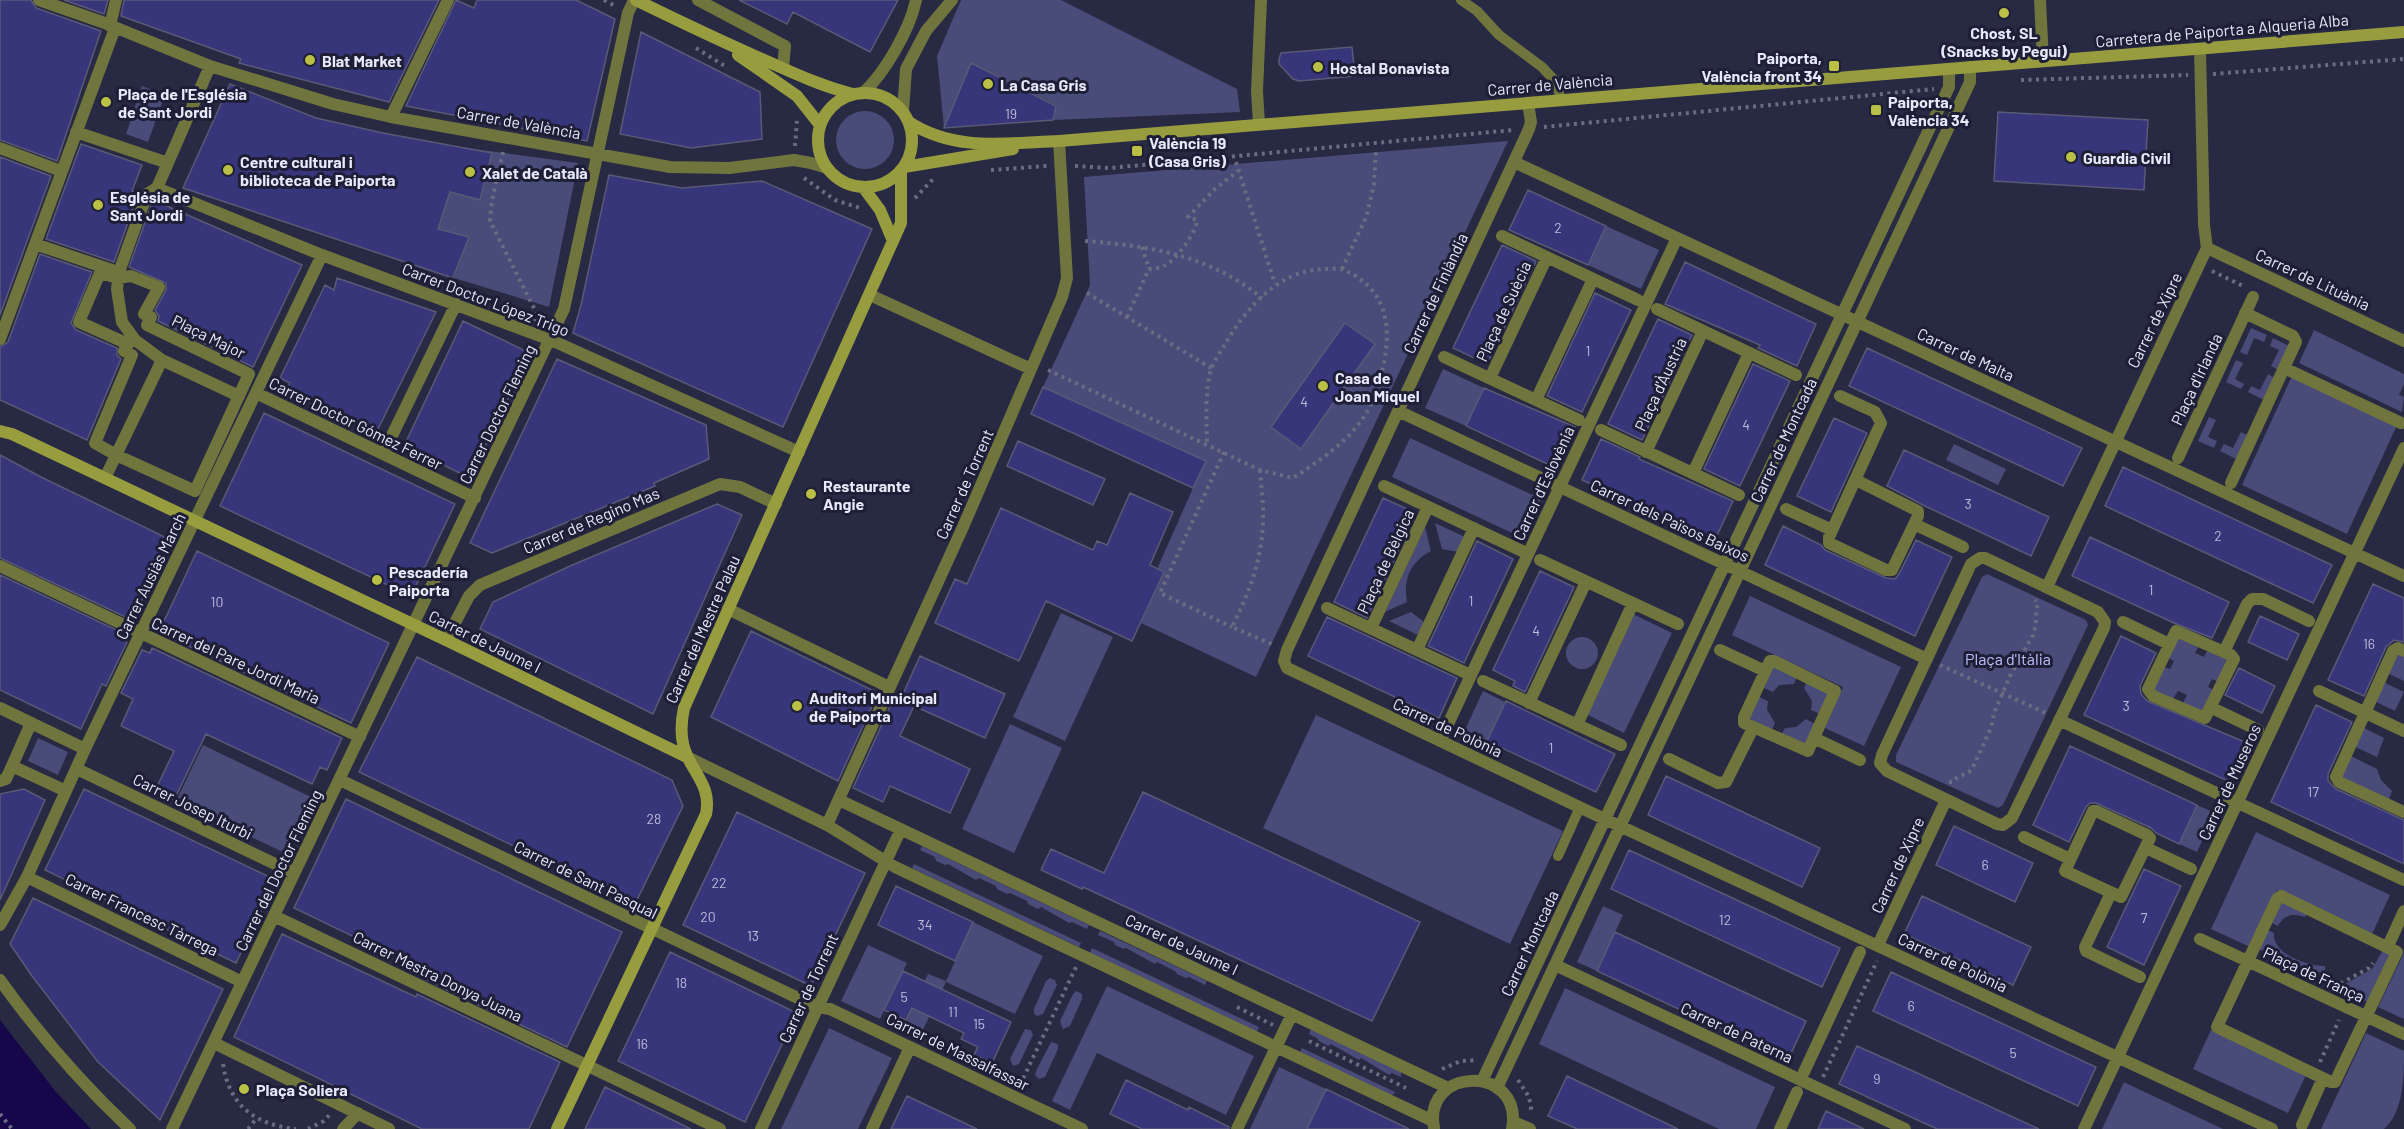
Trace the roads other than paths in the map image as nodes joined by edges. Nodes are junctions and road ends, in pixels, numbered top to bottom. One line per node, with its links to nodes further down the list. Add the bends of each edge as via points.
1 (39, 0): 12 (street)
2 (116, 0): 12 (street)
3 (448, 0): 24 (street)
4 (635, 0): 14 (street); 31 (street, Carrer Doctor Fleming, via 628,13)
5 (698, 0): 19 (street, via 785,46)
6 (952, 0): 25 (street, via 926,31 906,69)
7 (1261, 0): 26 (street)
8 (1461, 0): 11 (lane)
9 (2040, 0): 16 (street)
10 (915, 5): 21 (street, via 889,62 875,82)
11 (1476, 6): 22 (lane, via 1499,34 1558,84)
12 (116, 28): 17 (street); 28 (street)
13 (2404, 32): 15 (street, Carretera de Paiporta a Alqueria Alba)
14 (712, 38): 19 (street); 27 (street, via 797,96)
15 (2200, 49): 16 (street, Carretera de Paiporta a Alqueria Alba); 43 (street)
16 (2043, 61): 18 (street, Carrer de València)
17 (210, 66): 24 (street, Carrer de València, via 333,104); 33 (street)
18 (1970, 67): 20 (street, Carrer de València); 55 (street, Carrer de Montcada, via 1970,82)
19 (783, 68): 21 (street, via 831,88)
20 (1949, 69): 22 (street, Carrer de València); 54 (street, Carrer de Montcada, via 1949,87)
21 (858, 93): 25 (street, via 885,97); 27 (street, via 829,109)
22 (1560, 100): 23 (street, Carrer de València)
23 (1528, 103): 26 (street, Carrer de València); 32 (street, Carrer de Finlàndia, via 1531,122)
24 (391, 117): 31 (street, Carrer de València)
25 (906, 117): 29 (street, Carrer de València, via 924,132 969,144); 35 (street, via 912,145)
26 (1259, 124): 29 (street, Carrer de València)
27 (820, 125): 34 (street, via 818,143)
28 (76, 132): 33 (street); 36 (street)
29 (1059, 141): 35 (street, Carrer de València); 64 (street, Carrer de Torrent, via 1067,278)
30 (0, 148): 36 (street)
31 (598, 153): 34 (street, Carrer de València, via 670,167 729,168 794,160); 58 (street, Carrer Doctor Fleming, via 564,309)
32 (1514, 162): 40 (street, Carrer de Malta); 71 (street, Carrer de Finlàndia)
33 (168, 163): 38 (street)
34 (827, 168): 37 (street, via 838,179)
35 (902, 169): 37 (street, via 883,184); 41 (street, Carrer del Mestre Palau, via 901,223)
36 (62, 171): 42 (street)
37 (863, 187): 41 (street, via 880,210)
38 (157, 188): 44 (street, Carrer Doctor López Trigo); 46 (street, via 147,194)
39 (1502, 236): 45 (street, Plaça de Suècia)
40 (1677, 238): 54 (street, Carrer de Malta); 88 (street, Carrer d'Eslovènia)
41 (893, 241): 48 (street, Carrer del Mestre Palau)
42 (35, 244): 46 (street); 57 (street)
43 (2207, 248): 59 (street, Carrer de Lituània); 76 (street, Carrer de Xipre)
44 (322, 255): 51 (street, Carrer Doctor López Trigo); 67 (street, Carrer Ausiàs March)
45 (1547, 257): 47 (street, Plaça de Suècia); 66 (street, Plaça de Suècia)
46 (119, 275): 62 (street, via 122,322 135,340); 68 (street, Plaça Major, via 159,286 144,314 151,317 147,325 249,374); 81 (street, Plaça Major, via 100,273 79,322 128,344 124,351 132,355 95,444)
47 (1593, 279): 50 (street, Plaça de Suècia); 70 (street)
48 (870, 296): 64 (street); 78 (street, Carrer del Mestre Palau)
49 (2253, 297): 53 (street, Plaça d'Irlanda)
50 (1638, 300)
51 (456, 304): 58 (street, Carrer Doctor López Trigo); 80 (street)
52 (1657, 309): 56 (street, Plaça d'Àustria)
53 (2245, 313): 63 (street, via 2295,339); 82 (street, Plaça d'Irlanda)
54 (1842, 315): 55 (street, Carrer de Malta); 102 (street, Carrer de Montcada)
55 (1857, 322): 76 (street, Carrer de Malta); 104 (street, Carrer de Montcada)
56 (1703, 331): 60 (street, Plaça d'Àustria); 79 (street, Plaça d'Àustria)
57 (0, 339)
58 (551, 340): 78 (street, Carrer Doctor López Trigo); 90 (street, Carrer Doctor Fleming)
59 (2404, 340)
60 (1749, 353): 65 (street, Plaça d'Àustria); 83 (street)
61 (1444, 357): 66 (street, Plaça de Suècia)
62 (162, 360): 68 (street); 81 (street)
63 (2284, 368): 73 (street); 86 (street)
64 (1031, 369): 128 (street, Carrer de Torrent)
65 (1796, 375)
66 (1490, 378): 70 (street, Plaça de Suècia)
67 (256, 393): 80 (street, Carrer Doctor Gómez Ferrer); 94 (street, Carrer Ausiàs March)
68 (239, 396): 81 (street, Plaça Major, via 195,491)
69 (1840, 396): 85 (street, via 1875,412 1881,423)
70 (1536, 400): 72 (street, Plaça de Suècia)
71 (1398, 411): 88 (street, Carrer dels Països Baixos); 123 (street, Carrer de Finlàndia)
72 (1579, 420)
73 (2401, 423)
74 (1601, 430): 79 (street, Plaça d'Àustria)
75 (0, 431): 84 (street, Carrer de Jaume I)
76 (2115, 441): 100 (street, Carrer de Malta); 107 (street, Carrer de Xipre)
77 (2404, 448): 100 (street, Carrer de Museros)
78 (799, 452): 91 (street, Carrer del Mestre Palau)
79 (1646, 452): 83 (street, Plaça d'Àustria)
80 (383, 454): 90 (street, Carrer Doctor Gómez Ferrer)
81 (116, 455): 84 (street)
82 (2178, 458)
83 (1693, 473): 89 (street, Plaça d'Àustria)
84 (105, 478): 94 (street, Carrer de Jaume I)
85 (1856, 480): 95 (street, via 1915,507 1918,514); 97 (street)
86 (2231, 483)
87 (1384, 486): 92 (street, Plaça de Bèlgica)
88 (1560, 487): 102 (street, Carrer dels Països Baixos); 142 (street, Carrer d'Eslovènia)
89 (1739, 495)
90 (475, 498): 114 (street, Carrer Doctor Fleming)
91 (776, 504): 110 (street, Carrer del Mestre Palau); 117 (street, Carrer de Regino Mas, via 740,487 720,484 709,488 480,585 469,596)
92 (1428, 507): 96 (street, Plaça de Bèlgica); 115 (street, Plaça de Bèlgica)
93 (1786, 509): 97 (street)
94 (194, 522): 114 (street, Carrer de Jaume I); 116 (street, Carrer Ausiàs March)
95 (1914, 524): 97 (street, via 1889,570 1832,544 1828,540); 98 (street)
96 (1474, 528): 99 (street, Plaça de Bèlgica); 119 (street)
97 (1832, 530)
98 (1963, 547)
99 (1522, 551)
100 (2355, 553): 105 (street, Carrer de Malta); 155 (street, Carrer de Museros)
101 (1540, 560): 106 (street)
102 (1725, 564): 104 (street, Carrer dels Països Baixos); 158 (street, Carrer de Montcada)
103 (0, 566): 116 (street, Carrer del Pare Jordi Maria)
104 (1740, 571): 124 (street, Carrer dels Països Baixos); 160 (street, Carrer de Montcada)
105 (2404, 576)
106 (1587, 582): 108 (street); 130 (street)
107 (2047, 587): 124 (street, via 1985,558 1975,560); 134 (street, via 2098,612 2105,622)
108 (1633, 603): 113 (street); 136 (street)
109 (1327, 608): 115 (street, Plaça de Bèlgica)
110 (728, 609): 128 (street); 145 (street, Carrer del Mestre Palau, via 684,708 681,738)
111 (2309, 621): 122 (street, via 2263,599 2252,599)
112 (2123, 622): 118 (street)
113 (1677, 624)
114 (414, 625): 117 (street, Carrer de Jaume I); 140 (street, Carrer del Doctor Fleming)
115 (1371, 628): 119 (street, Plaça de Bèlgica)
116 (141, 634): 140 (street, Carrer del Pare Jordi Maria); 144 (street, Carrer Ausiàs March)
117 (446, 640): 145 (street, Carrer de Jaume I)
118 (2169, 644): 122 (street, via 2179,631); 132 (street, via 2148,689 2150,695 2201,718 2207,717)
119 (1417, 650): 126 (street, Plaça de Bèlgica)
120 (1720, 650): 125 (street)
121 (2404, 651): 133 (street, via 2393,651)
122 (2224, 652): 132 (street, via 2234,661)
123 (1284, 658): 142 (street, Carrer de Polònia, via 1290,670)
124 (1932, 661): 154 (street, via 1880,763 1887,771)
125 (1765, 671): 137 (street, via 1744,717 1744,723); 141 (street, via 1774,661 1834,689)
126 (1464, 672)
127 (1484, 681): 130 (street)
128 (889, 687): 153 (street, Carrer de Torrent)
129 (2319, 691): 133 (street)
130 (1529, 703): 136 (street)
131 (0, 708): 135 (street)
132 (2211, 708): 138 (street)
133 (2364, 712): 139 (street); 157 (street, via 2336,779)
134 (2054, 717): 154 (street, via 2008,823 1996,824); 155 (street)
135 (31, 723): 144 (street); 148 (street)
136 (1577, 725): 143 (street)
137 (1753, 728): 141 (street, via 1804,752); 146 (street, via 1726,782 1718,783)
138 (2258, 730)
139 (2404, 731)
140 (360, 737): 150 (street, Carrer del Doctor Fleming)
141 (1814, 738): 147 (street)
142 (1440, 741): 156 (street, Carrer de Polònia)
143 (1621, 745)
144 (85, 749): 149 (street, Carrer Ausiàs March)
145 (687, 757): 159 (street, Carrer de Jaume I); 176 (street, Carrer del Mestre Palau, via 703,783 708,806)
146 (1669, 759)
147 (1860, 760)
148 (12, 766): 151 (street, via 6,779); 152 (street)
149 (77, 769): 152 (street, Carrer Ausiàs March); 168 (street, Carrer Josep Iturbi)
150 (340, 780): 168 (street, Carrer del Doctor Fleming); 176 (street, Carrer de Sant Pasqual)
151 (0, 781)
152 (66, 791): 169 (street, Carrer Ausiàs March)
153 (839, 800): 159 (street, Carrer de Torrent); 161 (street, Carrer de Jaume I)
154 (1946, 800): 178 (street, Carrer de Xipre)
155 (2237, 803): 170 (street); 193 (street, Carrer de Museros)
156 (1580, 807): 158 (street, Carrer de Polònia); 164 (lane)
157 (2404, 812)
158 (1606, 819): 160 (street, Carrer de Polònia); 197 (street, Carrer Montcada)
159 (827, 825): 166 (street, Carrer de Jaume I)
160 (1620, 825): 178 (street, Carrer de Polònia); 182 (street, Carrer Montcada)
161 (901, 829): 166 (street); 187 (street, Carrer de Jaume I)
162 (2024, 837): 165 (street)
163 (2146, 848): 165 (street, via 2150,840 2147,835 2094,811); 167 (street); 171 (street, via 2123,897)
164 (1558, 856)
165 (2070, 858): 171 (street, via 2066,872)
166 (886, 861): 186 (street, Carrer de Torrent); 192 (street, Carrer de Jaume I)
167 (2191, 869)
168 (294, 873): 174 (street, Carrer del Doctor Fleming)
169 (27, 877): 173 (street, Carrer Ausiàs March); 185 (street, Carrer Francesc Tàrrega)
170 (2404, 880)
171 (2110, 893): 183 (street, via 2086,951)
172 (2404, 911): 179 (street)
173 (3, 912): 175 (street, Carrer Ausiàs March)
174 (274, 916): 185 (street, Carrer del Doctor Fleming); 194 (street, Carrer Mestra Donya Juana)
175 (0, 925)
176 (652, 928): 186 (street, Carrer de Sant Pasqual); 194 (street, Carrer del Mestre Palau)
177 (2200, 939): 181 (street, Plaça de França)
178 (1878, 945): 193 (street, Carrer de Polònia)
179 (2388, 946): 181 (street, Plaça de França, via 2281,896); 188 (street, Plaça de França, via 2396,950 2397,956)
180 (1860, 952): 195 (street)
181 (2247, 961): 188 (street, Plaça de França); 196 (street, Plaça de França, via 2217,1023 2218,1029)
182 (1555, 965): 199 (street, Carrer Montcada); 217 (street, Carrer de Paterna)
183 (2140, 977)
184 (0, 980): 206 (street, via 58,1057)
185 (242, 982): 190 (street, Carrer del Doctor Fleming)
186 (818, 1007): 191 (street, Carrer de Massalfassar, via 830,1008); 212 (street, Carrer de Torrent)
187 (1292, 1014): 192 (street); 198 (street, Carrer de Jaume I)
188 (2367, 1016): 189 (street, Plaça de França); 196 (street, Plaça de França, via 2338,1080 2334,1083)
189 (2404, 1034)
190 (214, 1042): 201 (street); 207 (street, Carrer del Doctor Fleming)
191 (910, 1047): 213 (street); 214 (street, Carrer de Massalfassar)
192 (1276, 1047): 202 (street, Carrer de Jaume I); 215 (street)
193 (2118, 1057): 218 (street, Carrer de Museros); 219 (street, Carrer de Polònia)
194 (587, 1066): 210 (street, Carrer del Mestre Palau); 211 (street, Carrer Mestra Donya Juana)
195 (1804, 1072)
196 (2323, 1078): 205 (street)
197 (1482, 1081): 198 (street, via 1459,1082); 199 (street)
198 (1448, 1088): 202 (street, via 1434,1109)
199 (1497, 1088): 203 (street, via 1512,1108)
200 (1797, 1092): 216 (street)
201 (358, 1113): 208 (street); 209 (street)
202 (1433, 1125)
203 (1513, 1125): 204 (street)
204 (1531, 1125)
205 (2302, 1125)
206 (130, 1129)
207 (172, 1129)
208 (343, 1129)
209 (389, 1129)
210 (557, 1129)
211 (720, 1129)
212 (760, 1129)
213 (872, 1129)
214 (1082, 1129)
215 (1237, 1129)
216 (1780, 1129)
217 (1905, 1129)
218 (2084, 1129)
219 (2272, 1129)

